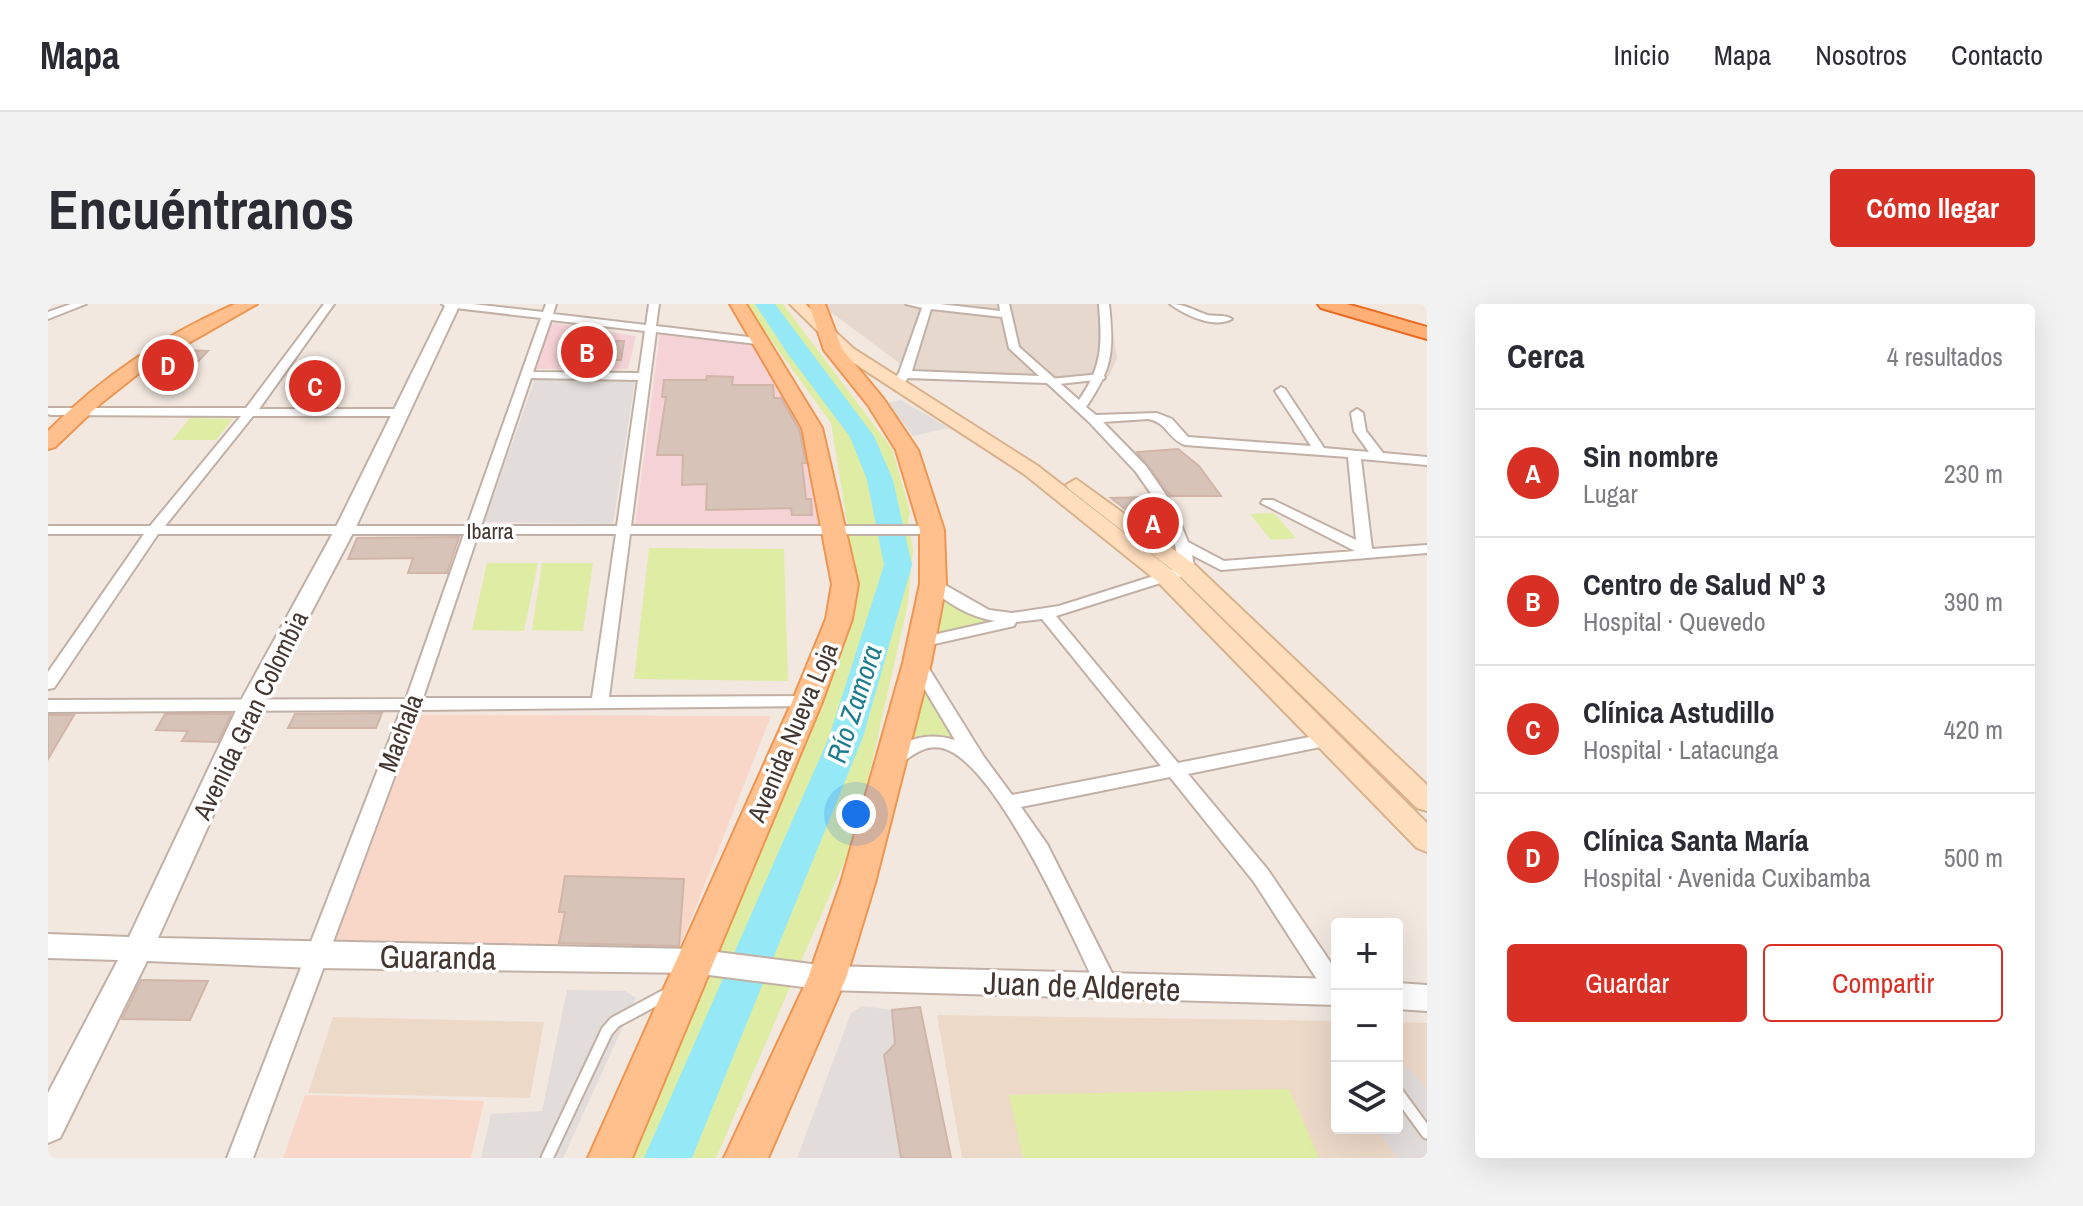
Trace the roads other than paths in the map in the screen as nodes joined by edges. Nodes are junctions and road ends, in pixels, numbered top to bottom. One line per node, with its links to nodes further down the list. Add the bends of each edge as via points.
1 (81, 304): 16 (street)
2 (227, 304): 29 (main road, via 143,346)
3 (249, 304): 30 (main road, via 193,329 129,368)
4 (329, 304): 31 (street)
5 (451, 304): 15 (street); 32 (street, Avenida Gran Colombia)
6 (654, 304): 19 (street)
7 (738, 304): 21 (main road, Avenida Nueva Loja)
8 (797, 304): 17 (main road)
9 (911, 304): 13 (street)
10 (1104, 304): 24 (street, via 1109,357)
11 (1175, 304): 18 (street, via 1208,319)
12 (1326, 304): 20 (highway)
13 (928, 305): 14 (street); 25 (street)
14 (1004, 309): 26 (street, via 1014,348)
15 (549, 310): 19 (street); 22 (street, Machala)
16 (48, 316)
17 (823, 317): 25 (main road); 25 (main road); 43 (main road, via 833,350 907,450)
18 (1227, 319)
19 (653, 328): 21 (street); 23 (street)
20 (1427, 333)
21 (757, 341): 42 (main road, Avenida Nueva Loja, via 812,428)
22 (528, 375): 23 (street); 46 (street, Machala)
23 (646, 377): 47 (street)
24 (1101, 377): 26 (street); 28 (street)
25 (901, 379): 26 (street); 52 (main road, via 1032,470 1119,543)
26 (1049, 381): 28 (street)
27 (1281, 391): 36 (street)
28 (1080, 407): 34 (street)
29 (49, 412): 30 (street)
30 (77, 412): 31 (street); 35 (main road)
31 (250, 412): 32 (street); 44 (street)
32 (401, 413): 45 (street, Avenida Gran Colombia)
33 (1357, 413): 38 (street, via 1360,431)
34 (1093, 419): 36 (street, via 1157,418 1185,441); 48 (street, via 1141,469 1166,505)
35 (48, 443)
36 (1320, 451): 37 (street)
37 (1354, 453): 38 (street); 50 (street)
38 (1378, 455): 39 (street)
39 (1427, 461)
40 (1268, 503): 50 (street)
41 (48, 530): 44 (street, Ibarra)
42 (843, 530): 43 (street, Ibarra); 47 (street, Ibarra); 59 (main road, Avenida Nueva Loja, via 845,584 839,619)
43 (925, 530): 53 (main road)
44 (153, 531): 45 (street, Ibarra); 57 (street)
45 (344, 531): 46 (street, Ibarra); 60 (street, Avenida Gran Colombia)
46 (472, 531): 47 (street, Ibarra); 61 (street, Machala)
47 (621, 531): 58 (street)
48 (1182, 544): 51 (street); 52 (street)
49 (1427, 549): 50 (street)
50 (1364, 552): 51 (street)
51 (1221, 566): 54 (street, via 1213,578)
52 (1176, 573): 54 (main road); 55 (street); 63 (main road)
53 (933, 584): 55 (street, via 960,603 995,617); 56 (main road)
54 (1218, 599): 67 (main road)
55 (1046, 614): 56 (street); 66 (street)
56 (919, 652): 64 (street); 65 (main road)
57 (48, 684)
58 (600, 702): 59 (street); 61 (street)
59 (807, 702): 73 (main road, Avenida Nueva Loja)
60 (251, 704): 61 (street); 62 (street); 71 (street, Avenida Gran Colombia)
61 (412, 705): 72 (street, Machala)
62 (48, 706)
63 (1325, 740): 66 (street); 69 (main road)
64 (977, 761): 65 (street, via 956,745 933,741 909,744); 68 (street)
65 (890, 763): 74 (main road, via 879,815)
66 (1173, 772): 68 (street); 76 (street, via 1277,898)
67 (1427, 801)
68 (1008, 803): 75 (street, via 1060,886)
69 (1427, 841)
70 (48, 946): 71 (street, Guaranda)
71 (139, 948): 72 (street, Guaranda); 81 (street, Avenida Gran Colombia)
72 (314, 956): 73 (street, Guaranda); 83 (street, Machala)
73 (688, 973): 74 (street, Guaranda); 84 (lane, via 607,1031); 85 (main road, Avenida Nueva Loja)
74 (827, 978): 75 (street, Juan de Alderete); 86 (main road)
75 (1108, 987): 77 (street, Juan de Alderete)
76 (1336, 990)
77 (1331, 992)
78 (1403, 996): 79 (street)
79 (1427, 998)
80 (1403, 1100): 82 (lane)
81 (48, 1127)
82 (1427, 1133)
83 (240, 1158)
84 (547, 1158)
85 (610, 1158)
86 (746, 1158)

